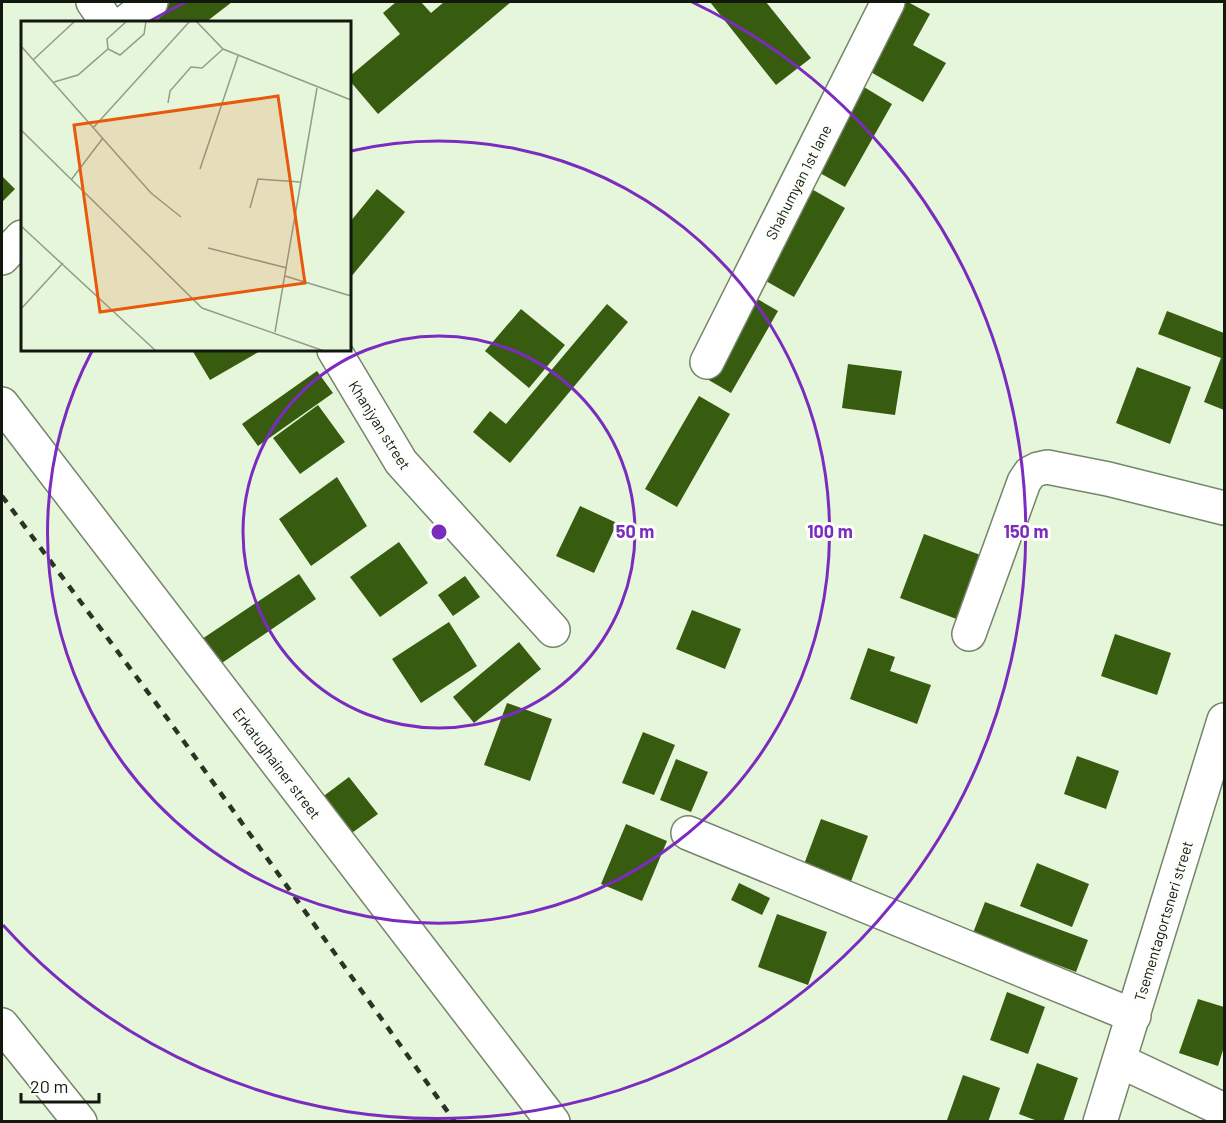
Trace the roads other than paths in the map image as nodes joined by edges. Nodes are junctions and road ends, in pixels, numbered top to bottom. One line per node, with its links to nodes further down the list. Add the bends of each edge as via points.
1 (93, 2): 4 (street)
2 (151, 2): 5 (street)
3 (888, 2): 9 (street, Shahumyan 1st lane)
4 (106, 21)
5 (127, 21)
6 (21, 238): 7 (street)
7 (2, 258)
8 (335, 351): 12 (street, Khanjyan street, via 400,462)
9 (707, 363)
10 (2, 404): 21 (street, Erkatughainer street)
11 (1224, 508): 13 (street, via 1082,473 1038,469 1030,473 1021,489)
12 (552, 630)
13 (969, 634)
14 (1224, 720): 16 (street, Tsementagortsneri street)
15 (688, 833): 16 (street)
16 (1134, 1016): 18 (street, Tsementagortsneri street)
17 (2, 1025): 20 (street)
18 (1120, 1061): 19 (street); 22 (street, Tsementagortsneri street)
19 (1224, 1110)
20 (80, 1122)
21 (553, 1122)
22 (1100, 1122)

